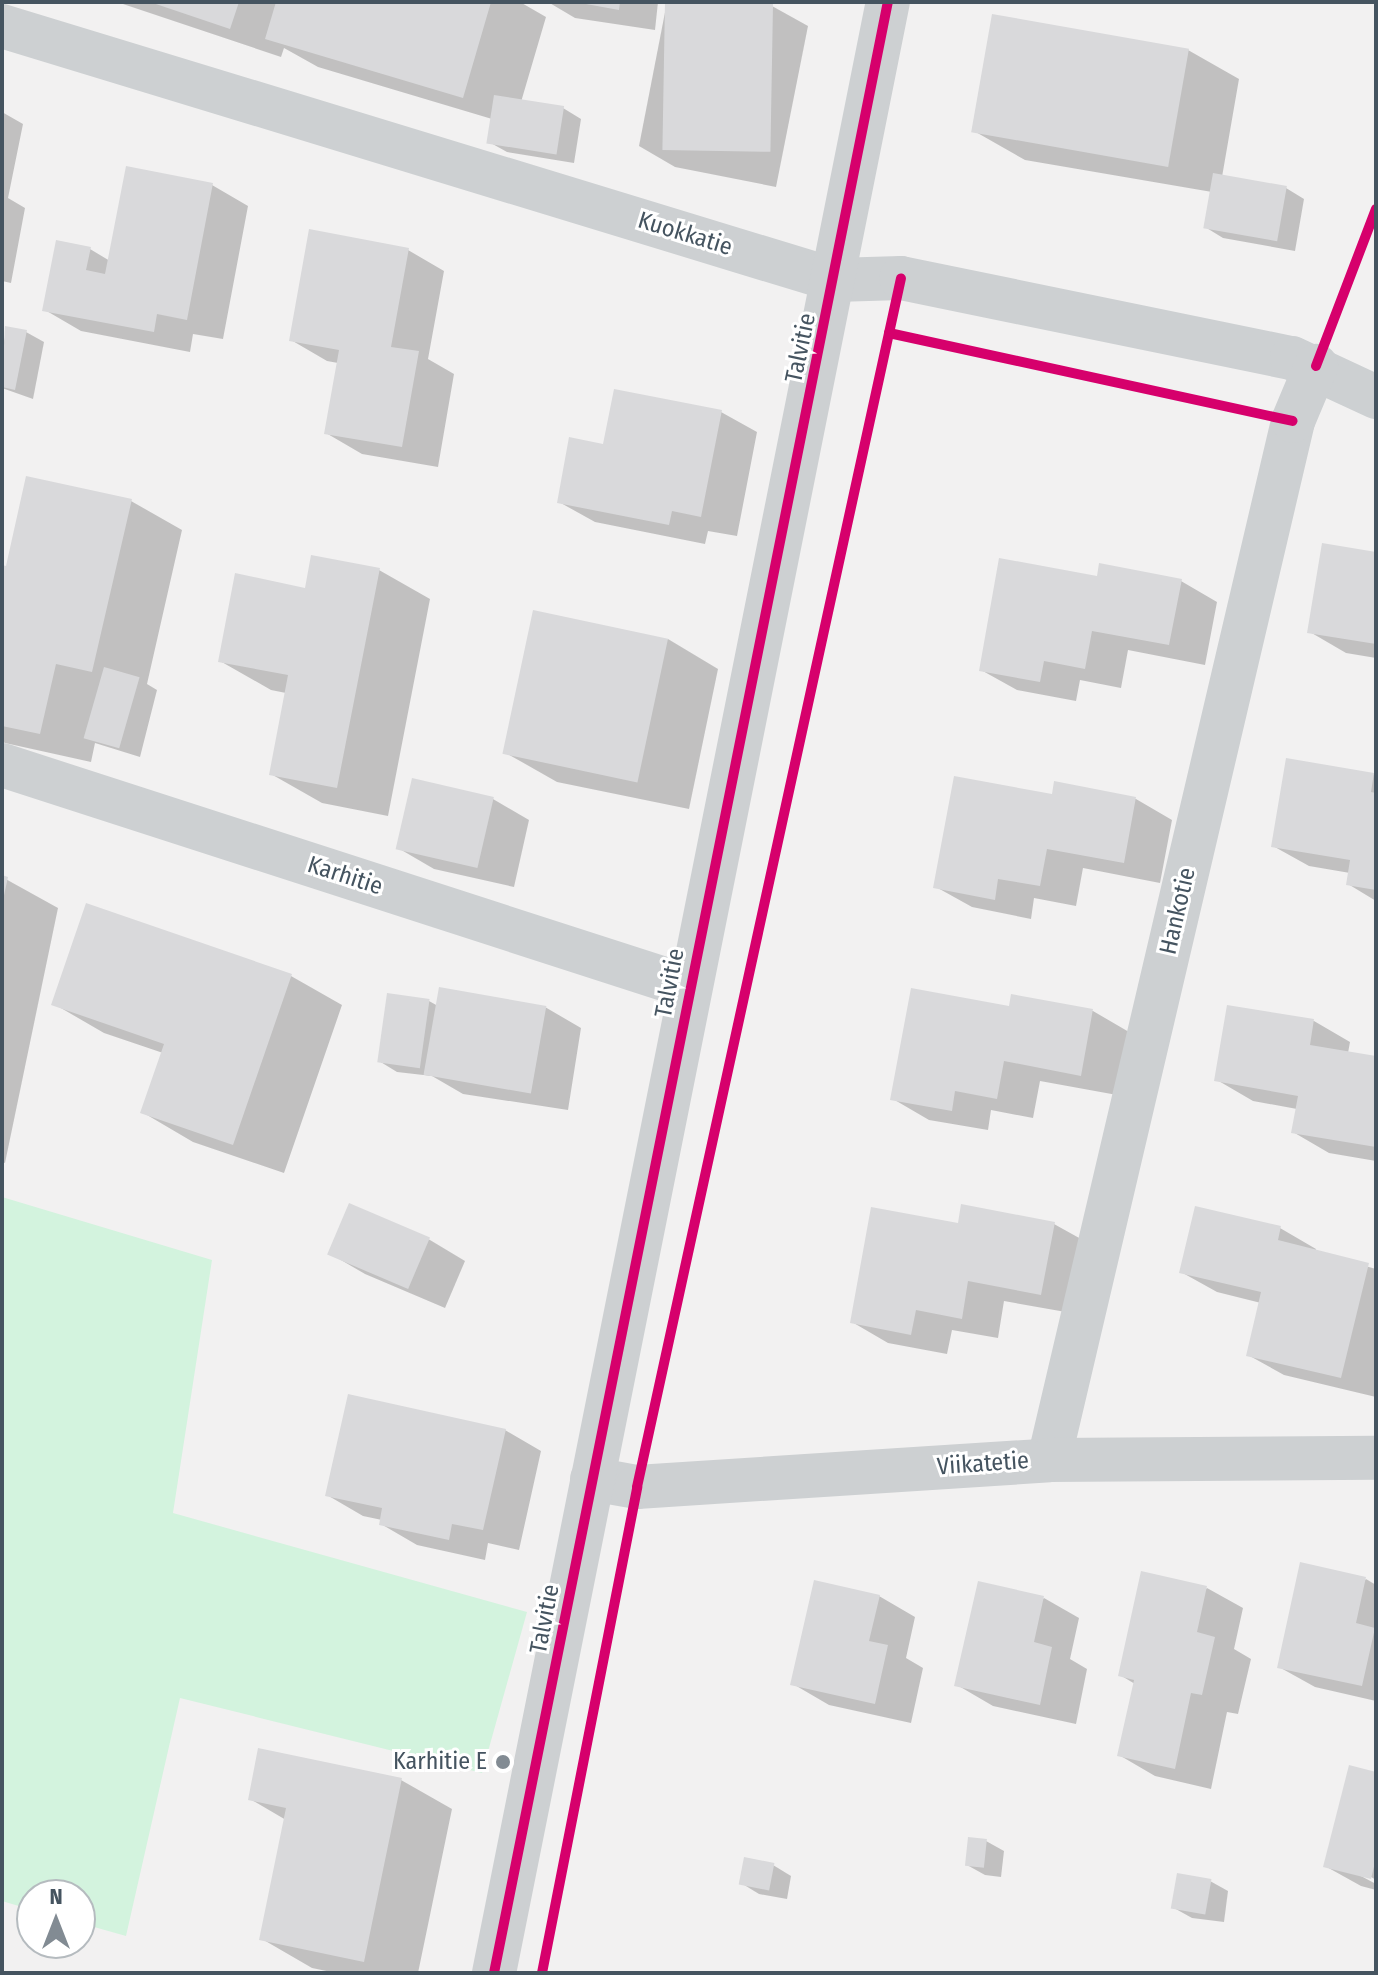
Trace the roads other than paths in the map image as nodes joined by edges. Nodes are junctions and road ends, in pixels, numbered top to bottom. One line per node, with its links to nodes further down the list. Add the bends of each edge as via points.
1 (888, 2): 3 (street, Talvitie)
2 (2, 26): 3 (street, Kuokkatie)
3 (835, 280): 4 (street, Kuokkatie, via 901,278); 7 (street, Talvitie)
4 (1316, 366): 5 (street, Kuokkatie); 9 (street, Hankotie, via 1293,421)
5 (1376, 397)
6 (2, 765): 7 (street, Karhitie)
7 (689, 987): 10 (street, Talvitie)
8 (1376, 1458): 9 (street, Viikatetie)
9 (1049, 1460): 10 (street, Viikatetie, via 637,1487)
10 (592, 1479): 11 (street, Talvitie)
11 (494, 1973)

